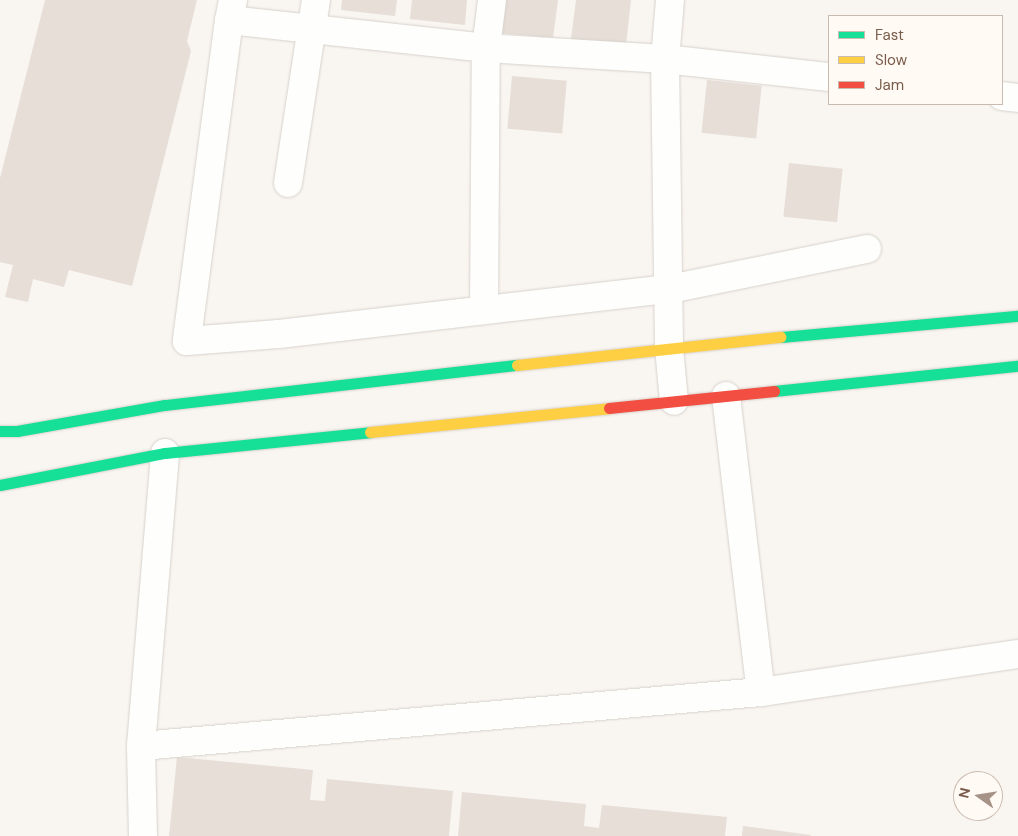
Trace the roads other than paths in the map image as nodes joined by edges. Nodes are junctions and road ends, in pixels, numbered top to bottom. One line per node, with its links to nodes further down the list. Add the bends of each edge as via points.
1 (316, 0): 5 (street)
2 (492, 0): 6 (street)
3 (670, 0): 7 (street)
4 (231, 10): 5 (street); 14 (street, via 187,341 279,334)
5 (311, 28): 6 (street); 11 (street)
6 (486, 48): 7 (street); 14 (street)
7 (665, 59): 8 (street); 13 (street)
8 (828, 77)
9 (1003, 96): 10 (street)
10 (1018, 98)
11 (288, 183)
12 (867, 249): 13 (street)
13 (670, 289): 14 (street); 16 (street)
14 (484, 310)
15 (1018, 316): 16 (street)
16 (669, 348): 19 (street); 20 (street, via 165,405 17,431)
17 (1018, 366): 18 (street)
18 (726, 396): 19 (street); 24 (street)
19 (674, 401): 21 (street)
20 (0, 431)
21 (165, 453): 22 (street); 25 (street)
22 (0, 485)
23 (1018, 654): 24 (street)
24 (761, 692): 25 (street)
25 (141, 746): 26 (street)
26 (143, 836)

